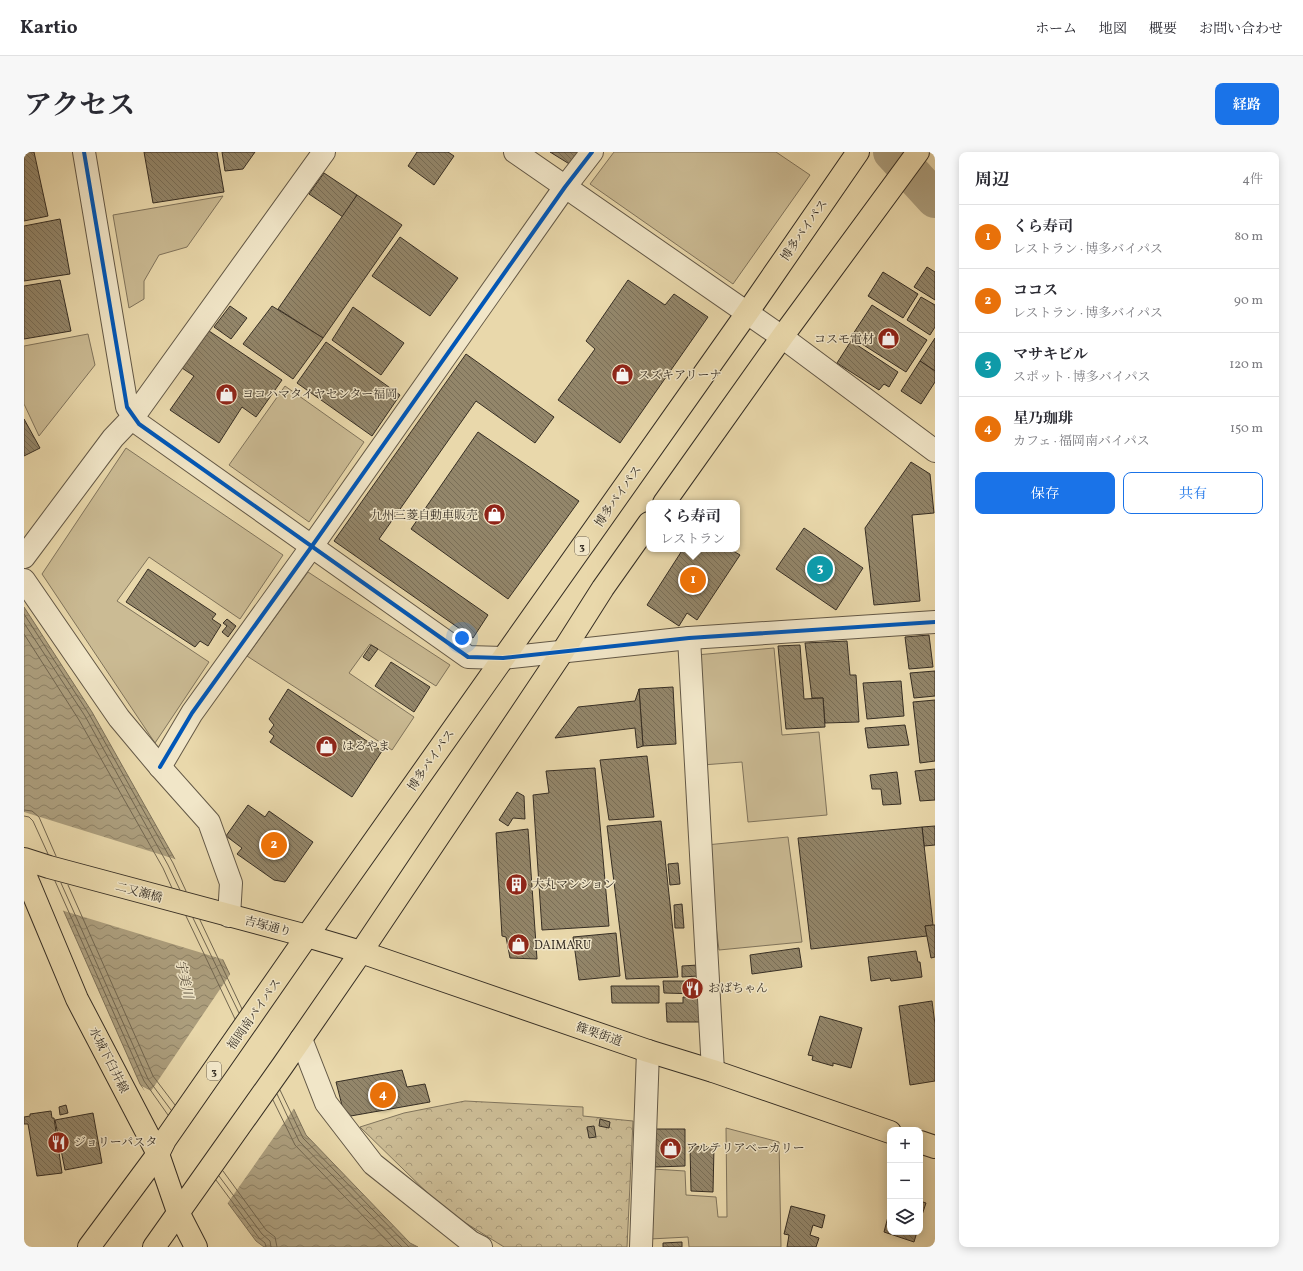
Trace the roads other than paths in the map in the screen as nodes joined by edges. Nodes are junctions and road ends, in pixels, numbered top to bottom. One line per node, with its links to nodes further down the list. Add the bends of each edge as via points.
1 (84, 152): 10 (street, via 127,406)
2 (324, 152): 10 (street)
3 (515, 152): 7 (street)
4 (592, 152): 7 (street)
5 (918, 152): 9 (main road)
6 (856, 154): 8 (main road, 博多バイパス / 3)
7 (565, 187): 8 (street); 14 (street)
8 (747, 312): 9 (street); 20 (main road, 博多バイパス / 3)
9 (782, 337): 11 (street); 12 (main road)
10 (134, 416): 14 (street, via 139,424); 15 (street, via 113,438)
11 (935, 451)
12 (666, 500)
13 (646, 527): 19 (main road)
14 (312, 546): 20 (street, via 468,657); 21 (street, via 192,714)
15 (24, 557)
16 (24, 580): 21 (street, via 119,718)
17 (935, 622): 18 (street)
18 (689, 638): 19 (street); 29 (street)
19 (563, 651): 20 (street); 26 (main road)
20 (503, 658): 25 (main road, 博多バイパス / 3)
21 (160, 767): 24 (street, via 209,822 231,883)
22 (24, 859): 24 (main road, 二又瀬橋)
23 (24, 872): 32 (main road, 水城下臼井線, via 77,999)
24 (229, 916): 25 (main road, 吉塚通り)
25 (307, 936): 26 (main road, 篠栗街道); 32 (main road, 福岡南バイパス / 3)
26 (361, 952): 27 (main road); 28 (main road, 篠栗街道)
27 (302, 1038): 34 (main road); 38 (street, via 326,1103 373,1164 471,1242)
28 (648, 1051): 29 (main road, 篠栗街道); 39 (street)
29 (713, 1071): 30 (main road, 篠栗街道)
30 (887, 1131)
31 (923, 1143): 33 (main road)
32 (162, 1147): 34 (main road, 水城下臼井線); 35 (main road, 福岡南バイパス / 3)
33 (935, 1147)
34 (178, 1212): 36 (main road); 37 (main road, 水城下臼井線)
35 (89, 1247)
36 (154, 1247)
37 (196, 1247)
38 (481, 1247)
39 (641, 1247)

